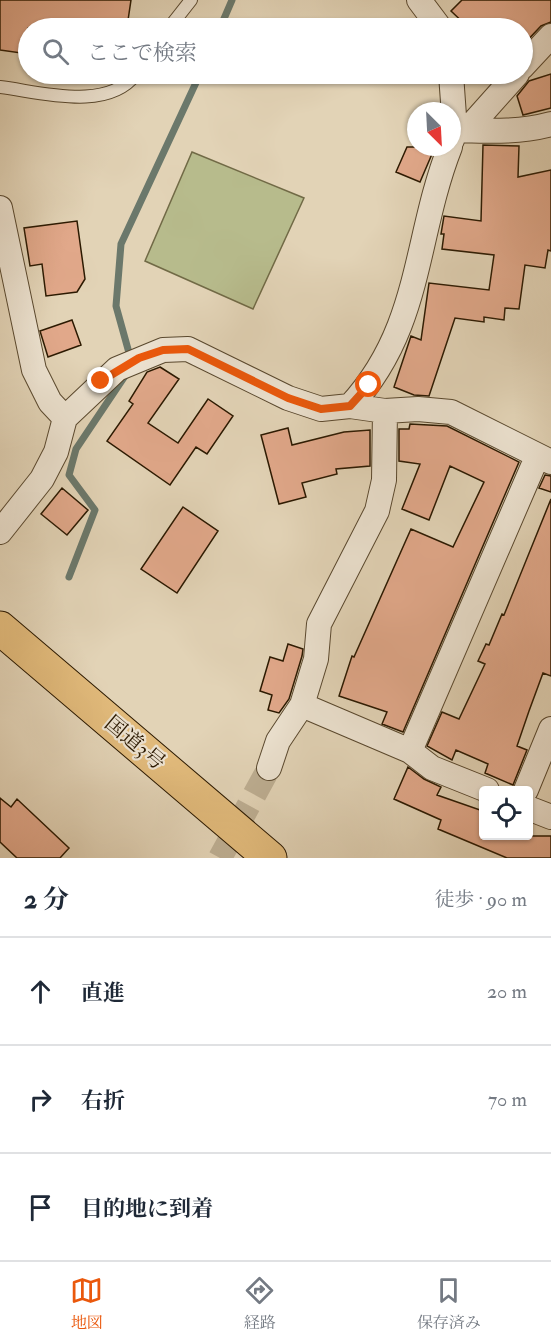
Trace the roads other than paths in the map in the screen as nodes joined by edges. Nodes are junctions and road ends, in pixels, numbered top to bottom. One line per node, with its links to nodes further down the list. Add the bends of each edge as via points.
1 (190, 0): 3 (lane)
2 (419, 0): 4 (street)
3 (176, 18)
4 (432, 18)
5 (551, 36): 6 (street)
6 (533, 55)
7 (125, 84): 10 (lane, via 110,93 81,97)
8 (453, 84): 11 (street)
9 (506, 84): 13 (street)
10 (0, 87)
11 (454, 102)
12 (551, 124): 14 (street)
13 (461, 132)
14 (461, 136)
15 (448, 156): 17 (street, via 438,181 408,308 369,385)
16 (0, 208): 19 (street, via 34,370 50,402)
17 (350, 406): 18 (street); 19 (street, via 321,409 288,398 188,349 163,350 117,369)
18 (385, 411): 20 (street, via 451,412); 23 (street, via 384,480 377,511 319,624 316,660)
19 (65, 418): 21 (street, via 56,452 42,479)
20 (544, 459): 25 (street)
21 (0, 532)
22 (0, 628): 31 (highway, 国道3号)
23 (302, 705): 25 (street); 26 (street, via 278,741)
24 (551, 729): 27 (street)
25 (410, 751): 28 (street, via 432,768)
26 (269, 768)
27 (528, 786)
28 (479, 787)
29 (533, 810): 30 (street)
30 (551, 816)
31 (270, 858)

